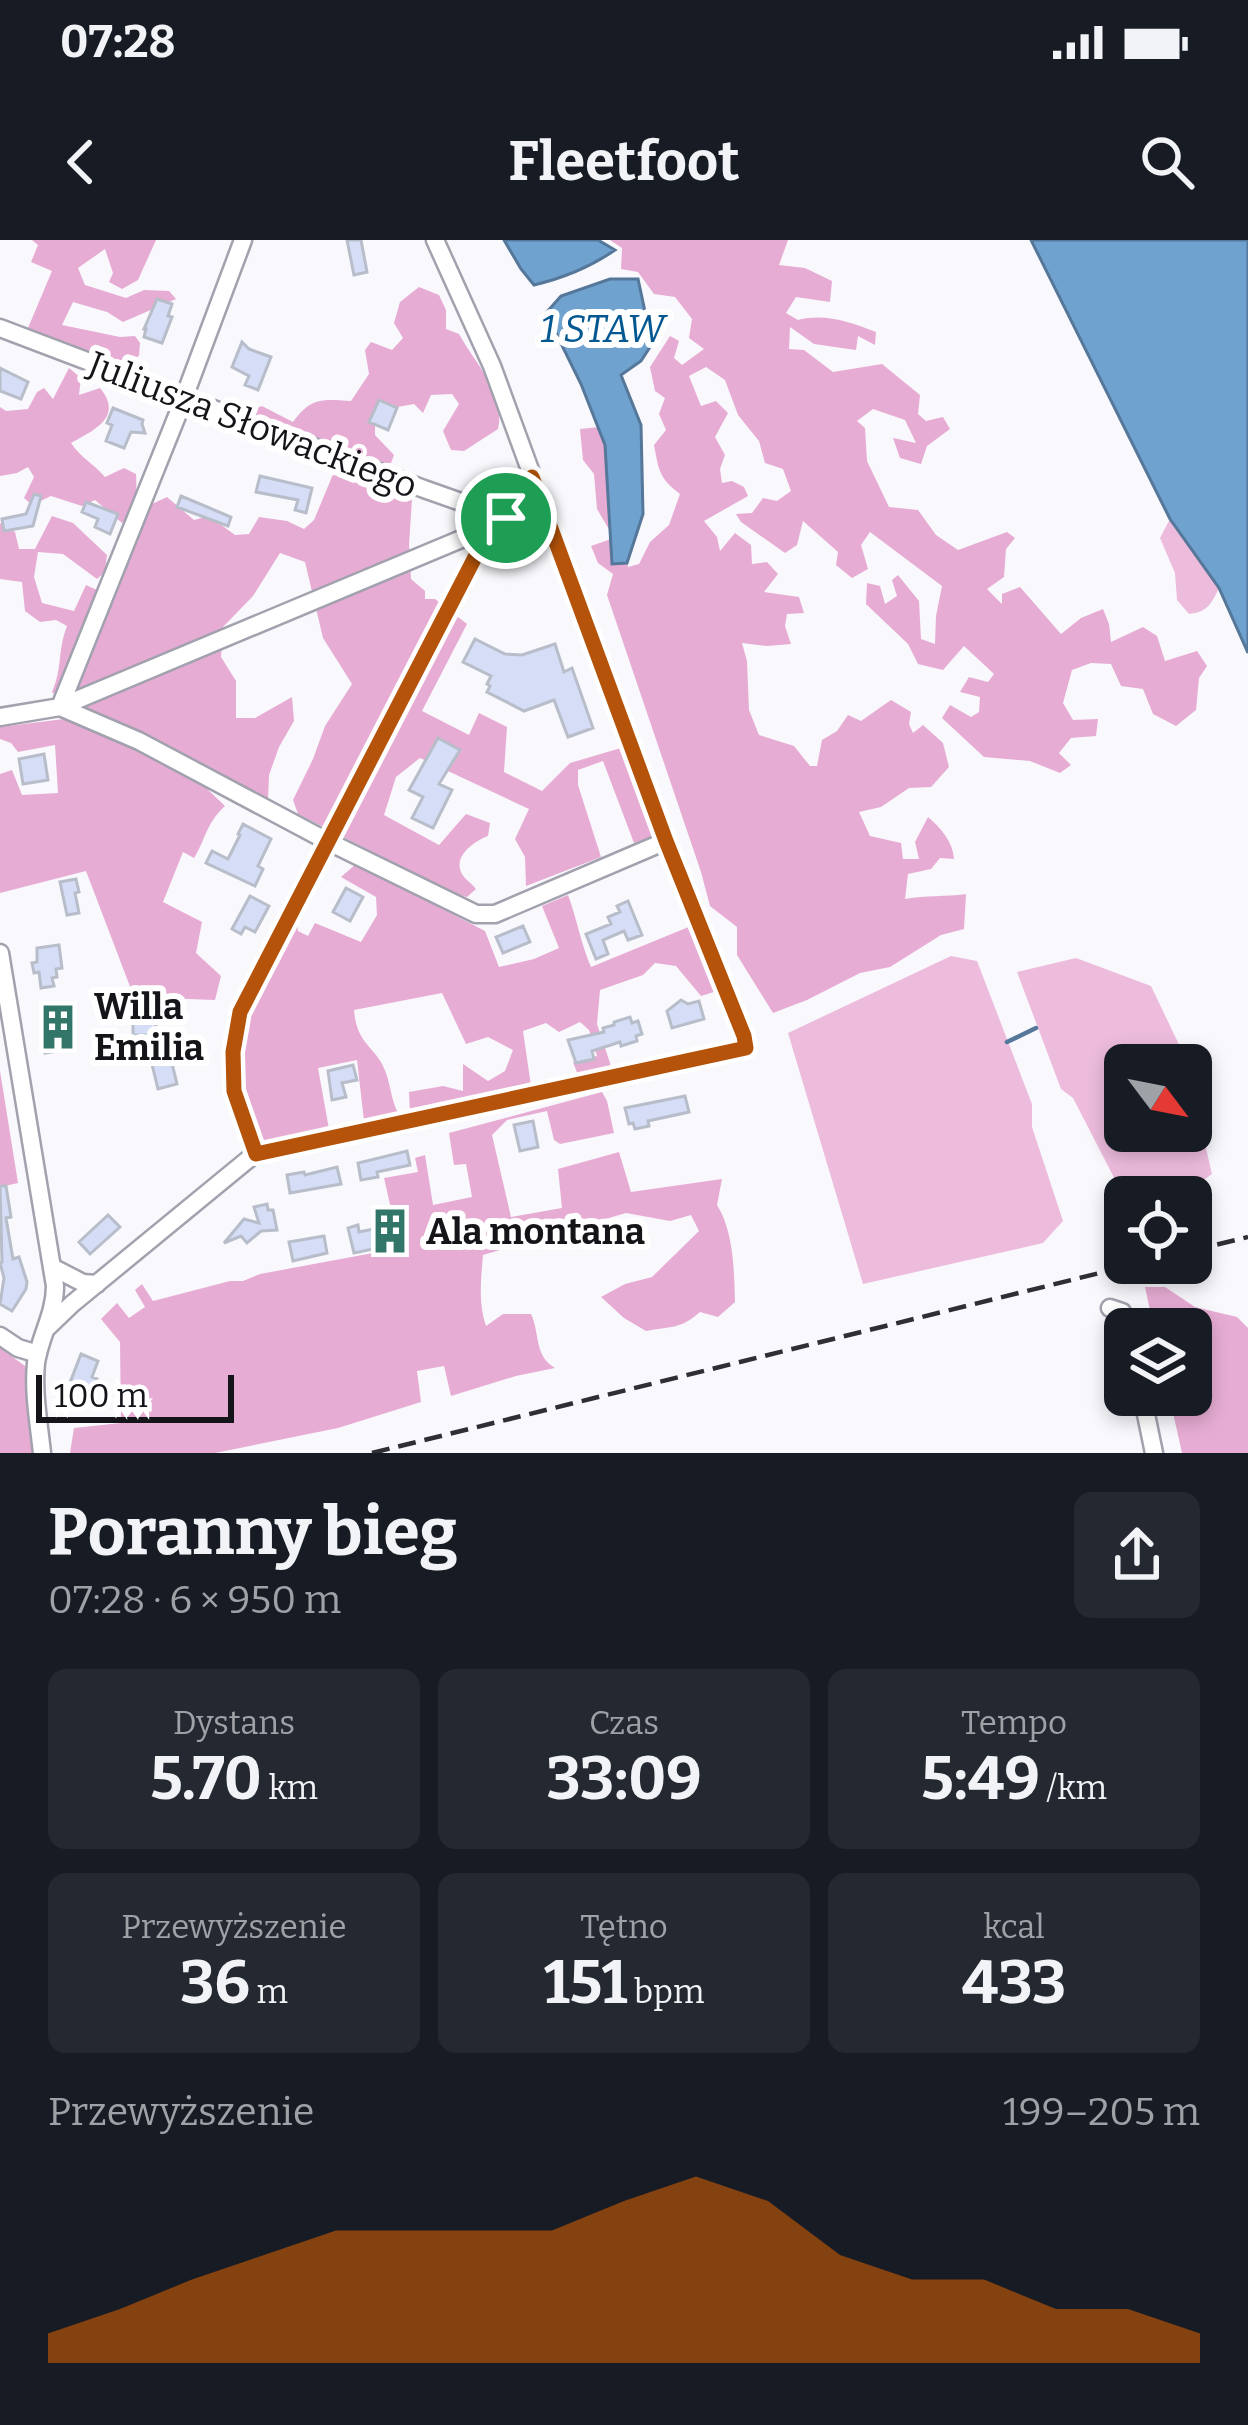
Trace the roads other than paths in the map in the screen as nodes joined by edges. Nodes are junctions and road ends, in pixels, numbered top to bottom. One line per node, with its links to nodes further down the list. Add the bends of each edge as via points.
1 (243, 240): 4 (street)
2 (435, 240): 5 (street)
3 (0, 328): 4 (street, Juliusza Słowackiego)
4 (182, 398): 6 (street, Juliusza Słowackiego); 8 (street)
5 (532, 477): 6 (street); 7 (street)
6 (513, 516): 7 (street, Juliusza Słowackiego); 8 (street); 10 (street, via 486,536)
7 (555, 537): 11 (street)
8 (60, 707): 9 (street); 10 (street)
9 (0, 717)
10 (327, 841): 11 (street, via 476,914 495,914); 13 (street, via 240,1012 234,1091)
11 (666, 841): 13 (street, via 746,1048)
12 (0, 952): 14 (street)
13 (256, 1154): 15 (street)
14 (52, 1267): 15 (street); 16 (street)
15 (97, 1284): 16 (street)
16 (47, 1328): 18 (street)
17 (0, 1336): 18 (street)
18 (38, 1354): 20 (street)
19 (1146, 1416): 21 (street)
20 (42, 1453)
21 (1154, 1453)

